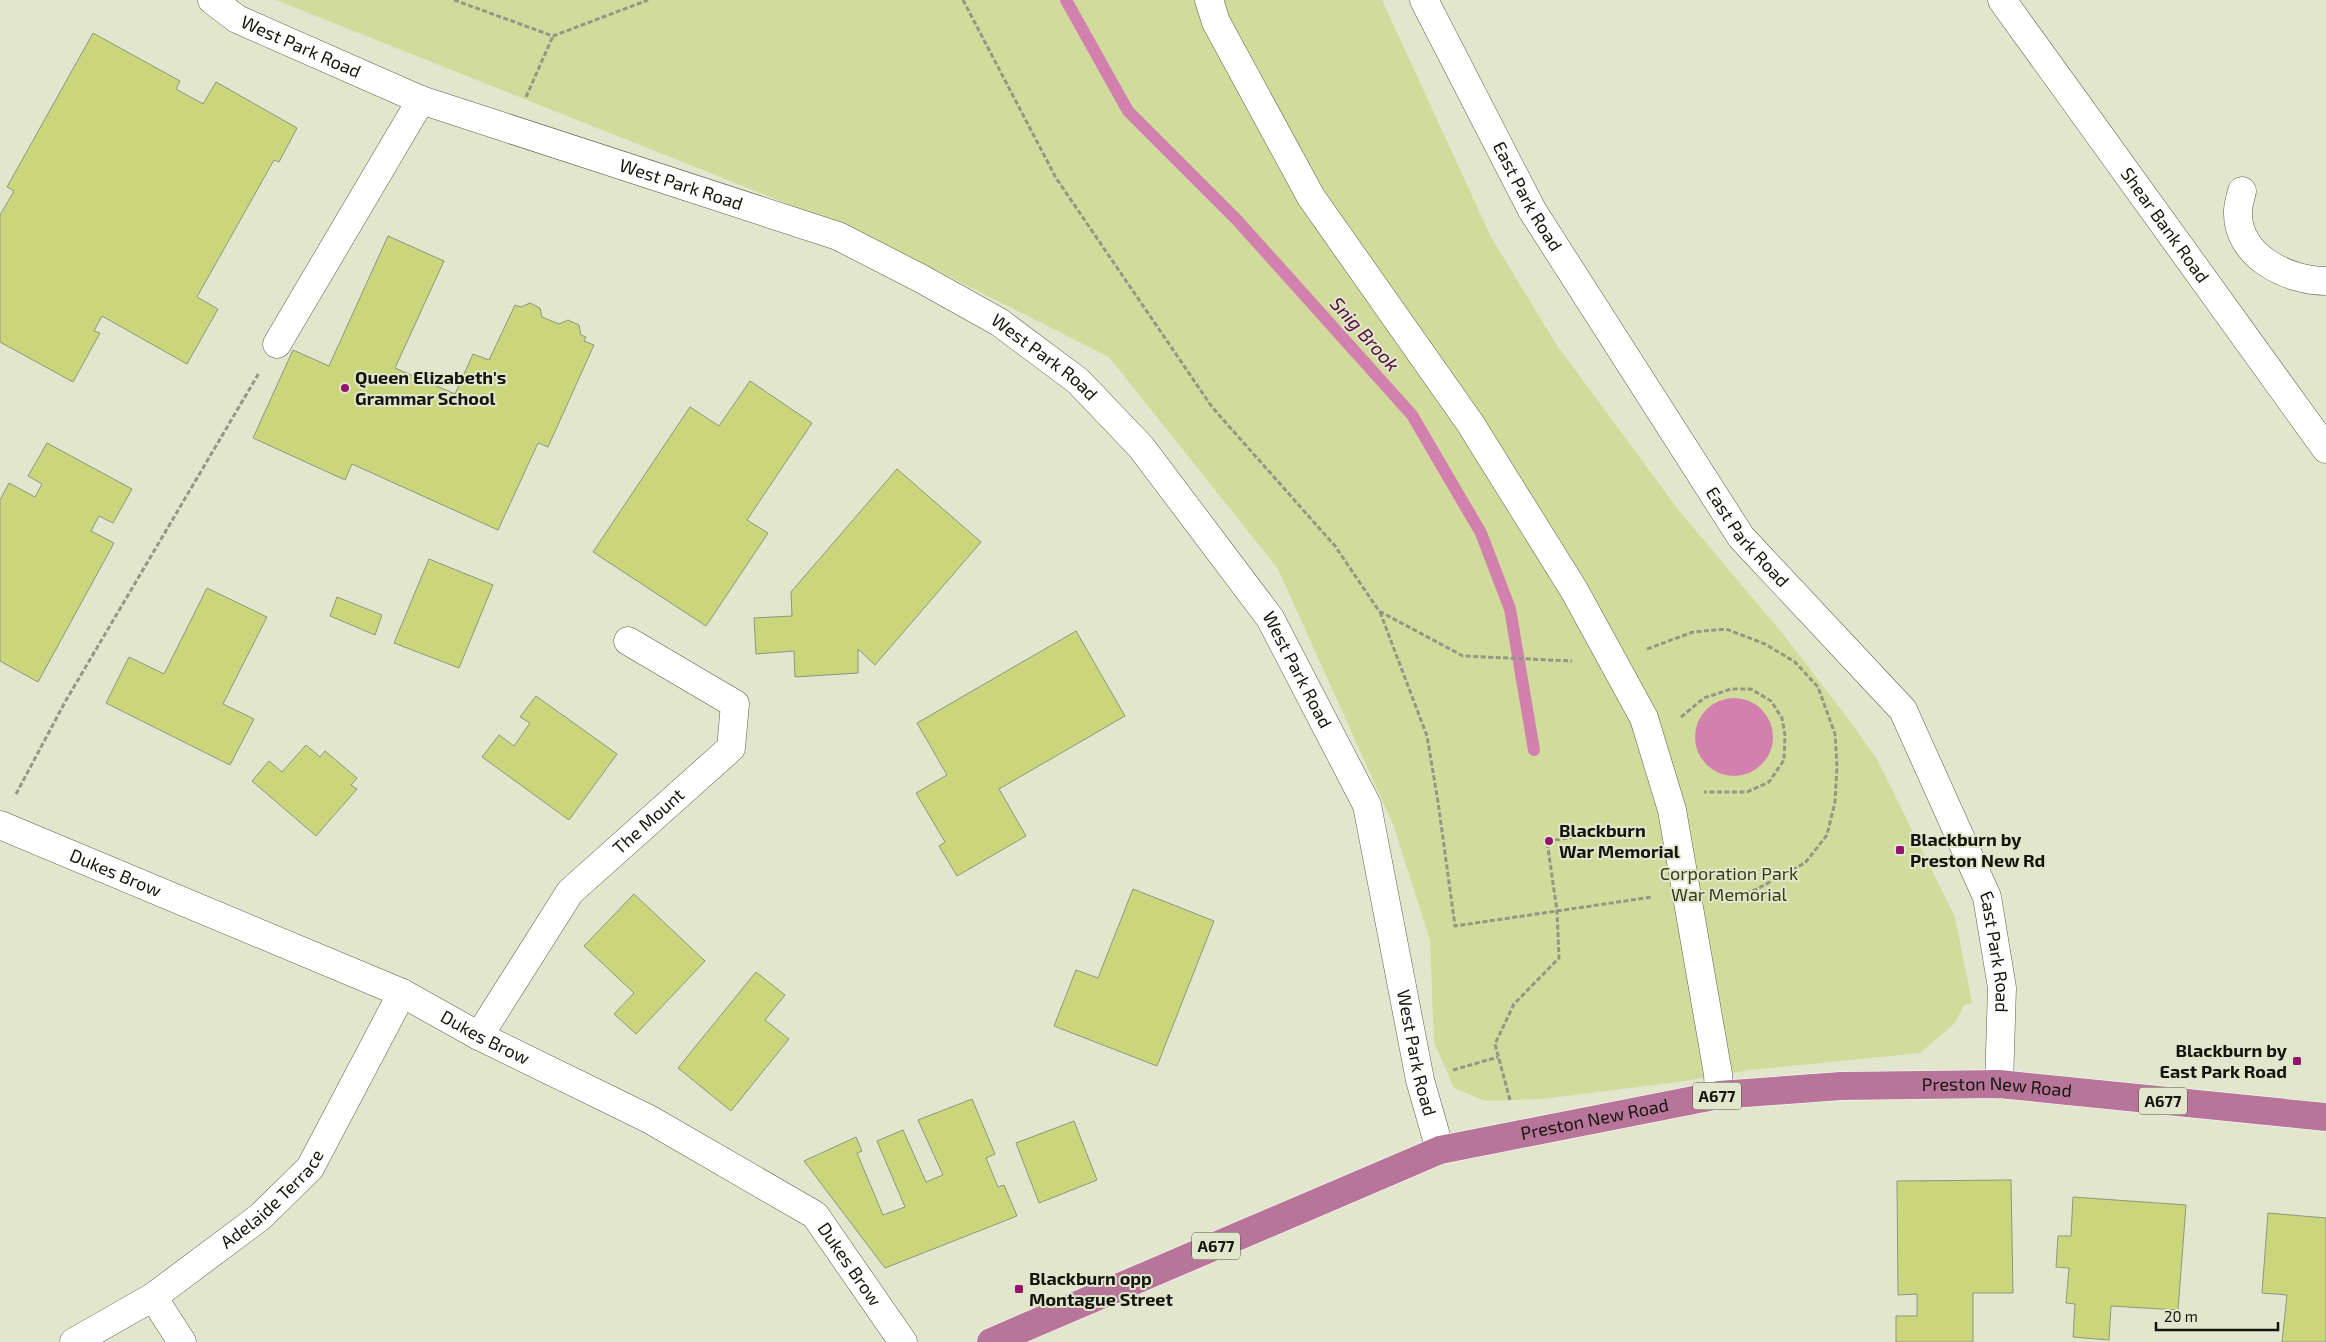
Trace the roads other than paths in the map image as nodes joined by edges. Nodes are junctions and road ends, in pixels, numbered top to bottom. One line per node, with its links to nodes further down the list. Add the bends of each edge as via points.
1 (212, 0): 5 (street, West Park Road, via 237,19)
2 (1209, 0): 15 (street, via 1216,22 1310,197 1470,423 1574,590 1644,718 1674,823)
3 (1424, 0): 14 (street, East Park Road, via 1532,210 1741,537 1903,710 1986,897 2002,988)
4 (2002, 0): 9 (street, Shear Bank Road)
5 (421, 100): 8 (street); 17 (street, West Park Road, via 838,236 999,322 1078,381 1141,447 1270,618 1367,805 1420,1080)
6 (2242, 191): 7 (street, via 2238,210 2241,231 2255,252 2276,270 2309,281)
7 (2326, 281)
8 (277, 344)
9 (2326, 449)
10 (628, 641): 13 (street, The Mount, via 735,704 731,748 570,892)
11 (0, 825): 12 (street, Dukes Brow)
12 (402, 994): 13 (street, Dukes Brow); 18 (street, Adelaide Terrace, via 310,1168 260,1217)
13 (479, 1036): 21 (street, Dukes Brow, via 649,1119 815,1215)
14 (1999, 1084): 15 (highway, Preston New Road / A677, via 1841,1086); 16 (highway, Preston New Road / A677)
15 (1719, 1095): 17 (highway, Preston New Road / A677)
16 (2326, 1118)
17 (1440, 1150): 22 (highway, Preston New Road / A677)
18 (153, 1297): 19 (street, Adelaide Terrace); 20 (street)
19 (74, 1342)
20 (182, 1342)
21 (904, 1342)
22 (991, 1342)

